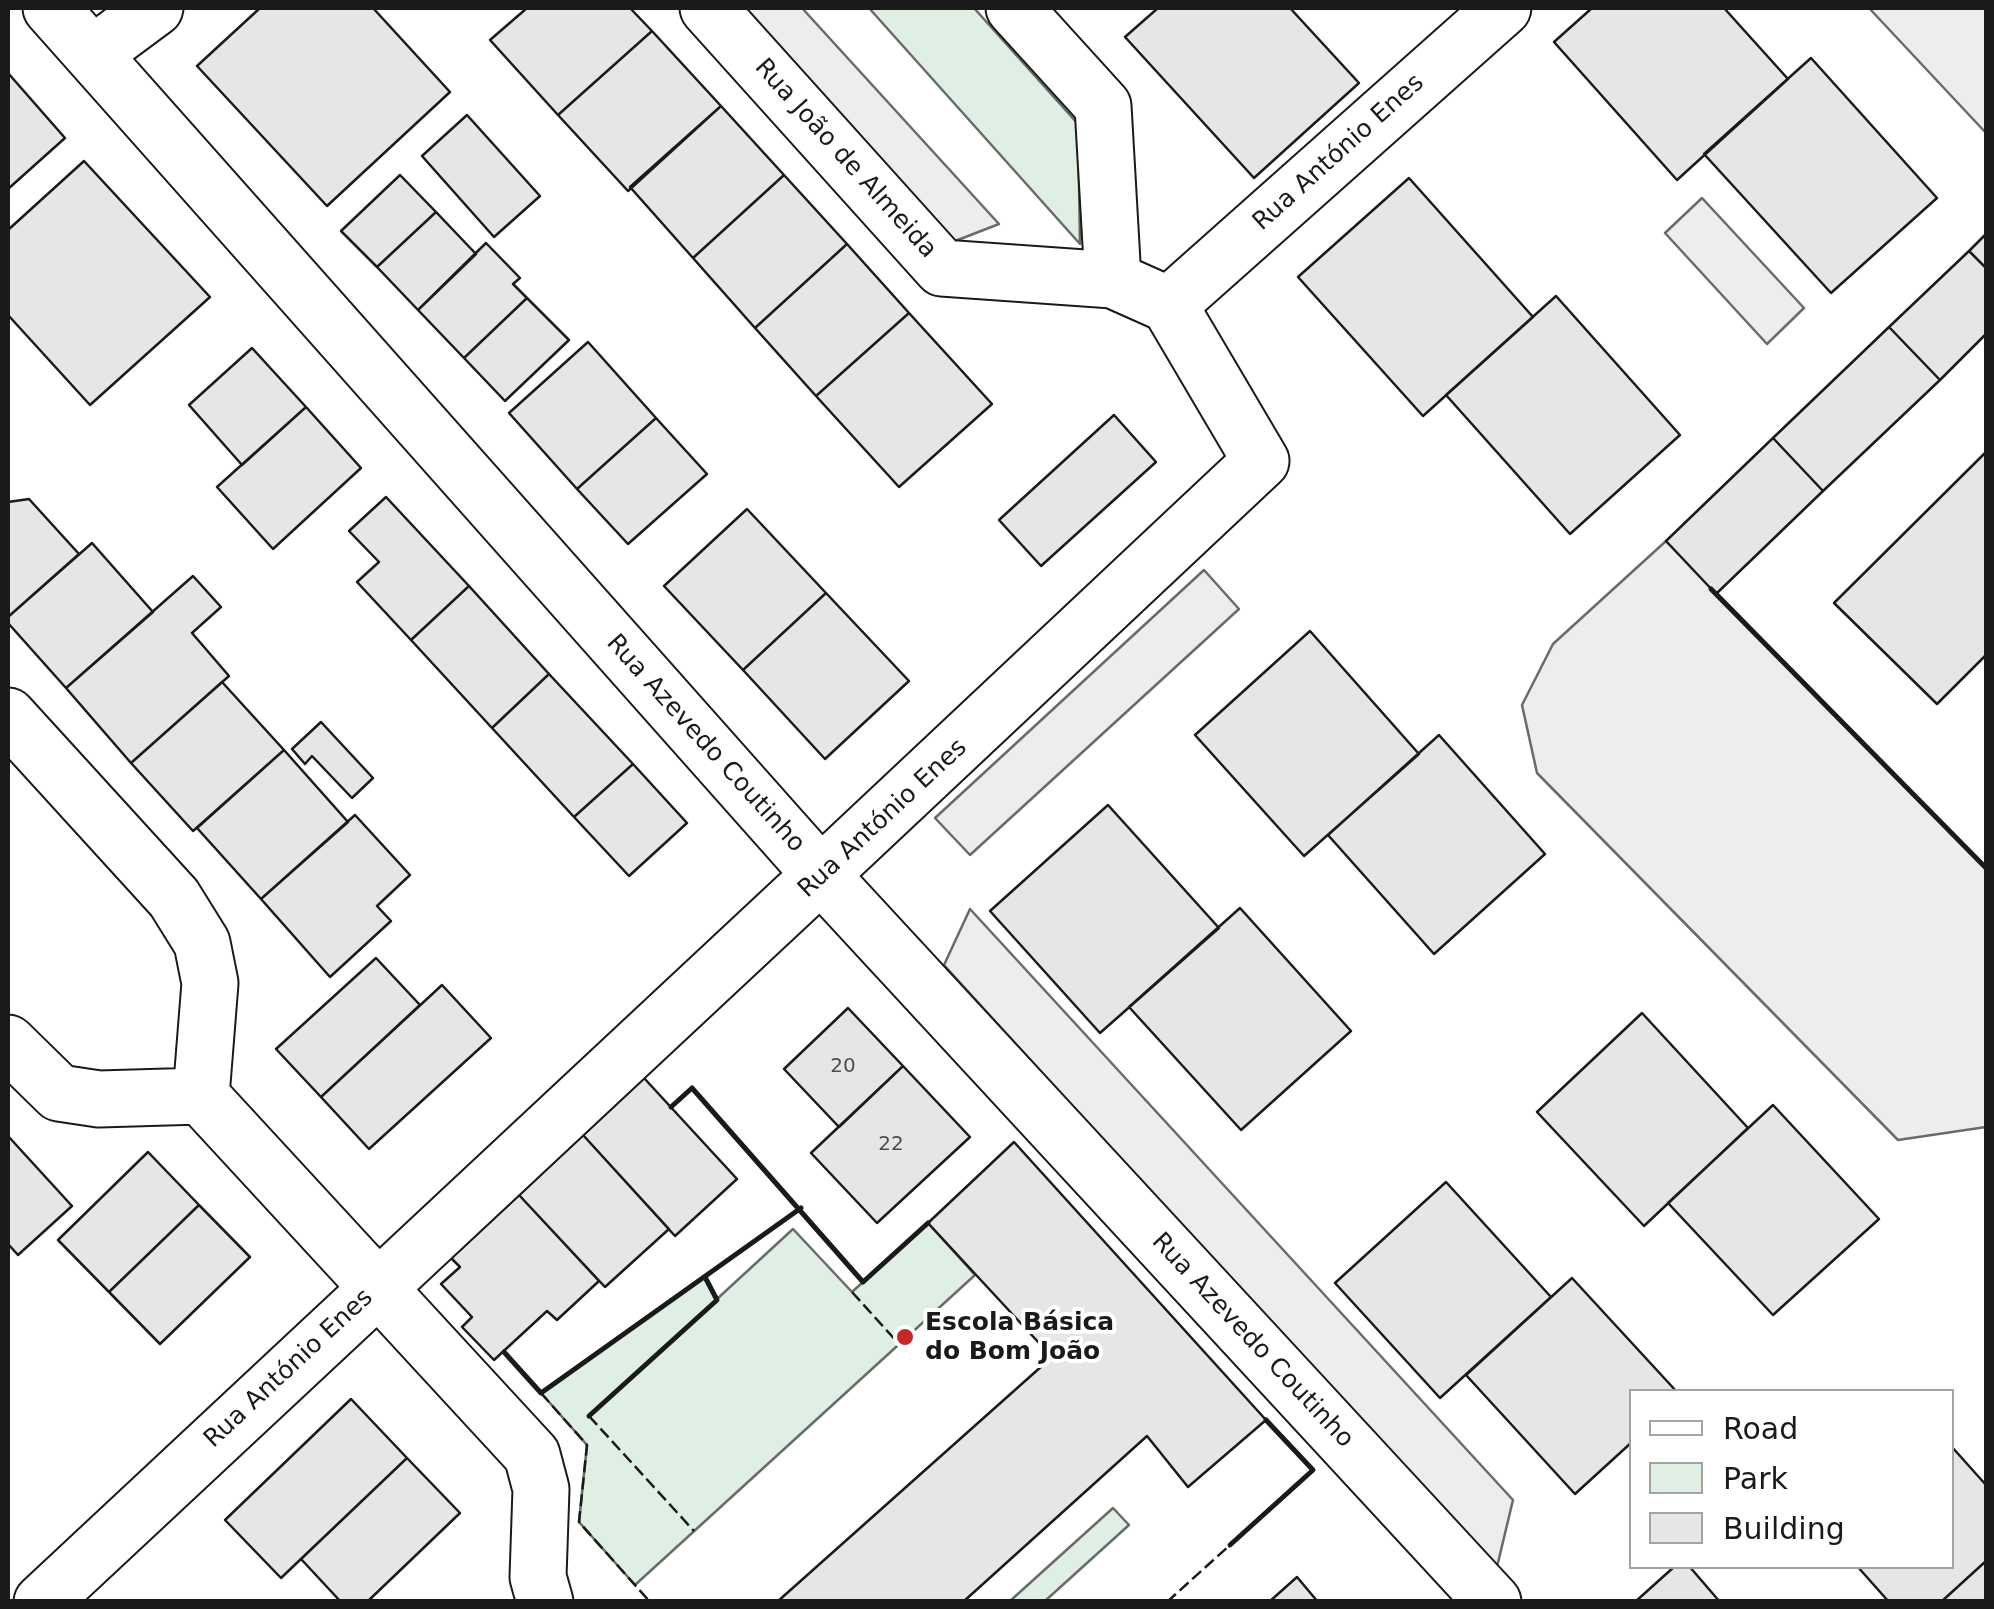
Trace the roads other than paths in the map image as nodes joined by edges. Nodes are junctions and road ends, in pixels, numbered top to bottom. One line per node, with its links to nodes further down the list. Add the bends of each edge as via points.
1 (52, 8): 6 (street, Rua Azevedo Coutinho)
2 (155, 8): 6 (street)
3 (708, 8): 7 (street, Rua João de Almeida, via 942,268)
4 (1014, 8): 7 (street, via 1103,106)
5 (1503, 8): 8 (street, Rua António Enes)
6 (93, 54): 10 (street, Rua Azevedo Coutinho)
7 (1113, 280): 8 (street)
8 (1169, 305): 10 (street, Rua António Enes, via 1261,461)
9 (8, 716): 12 (street, via 174,898 202,943 210,983)
10 (822, 876): 13 (street, Rua António Enes); 16 (street, Rua Azevedo Coutinho)
11 (8, 1042): 12 (street, via 59,1094)
12 (201, 1096): 13 (street)
13 (377, 1286): 14 (street, Rua António Enes); 15 (street, via 532,1455 541,1489 538,1576)
14 (42, 1602)
15 (545, 1602)
16 (1493, 1602)

